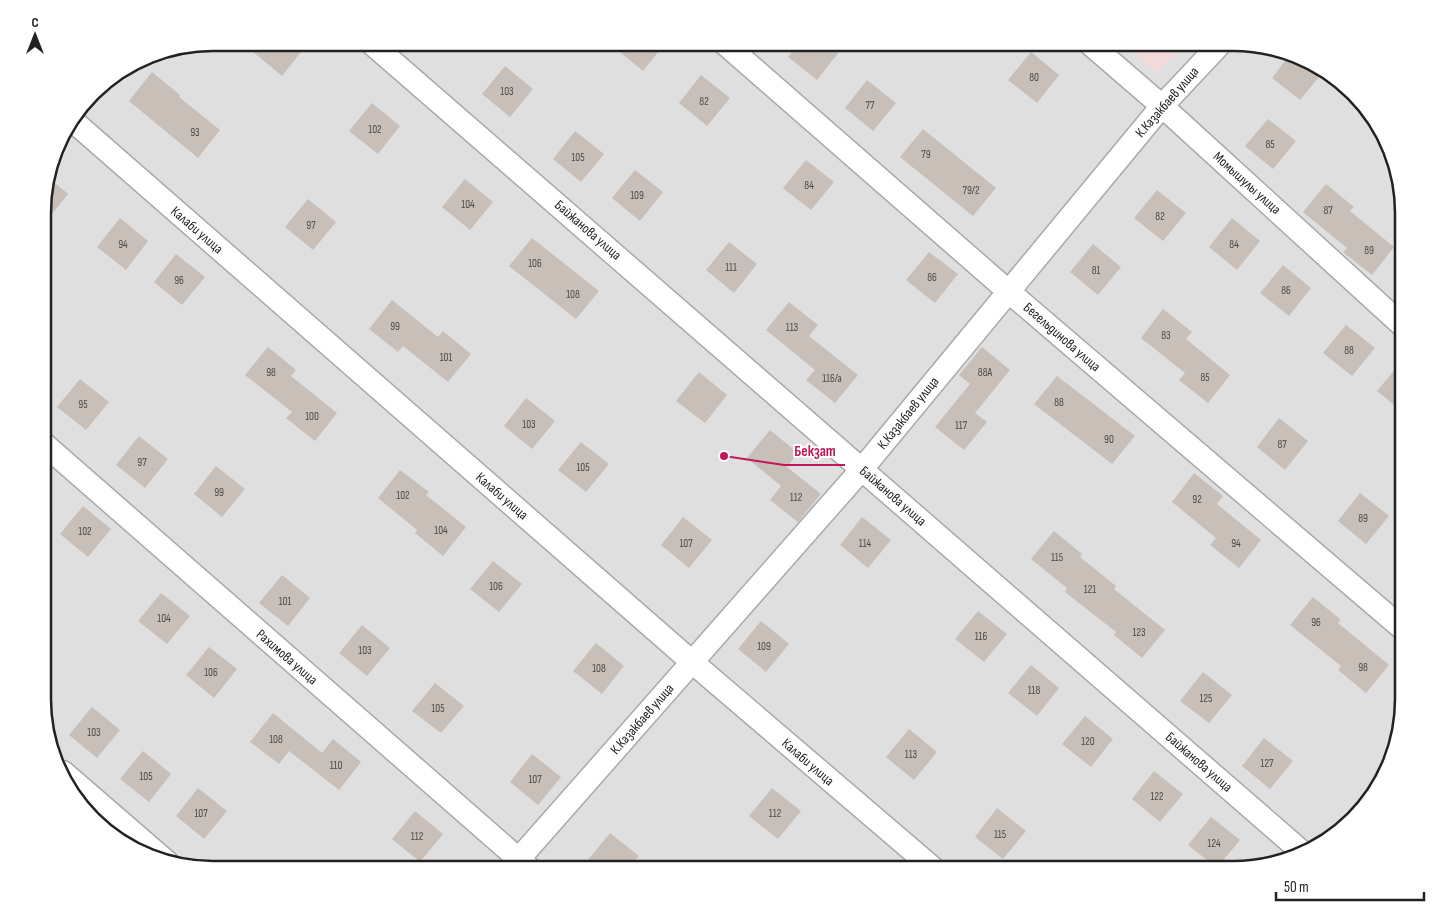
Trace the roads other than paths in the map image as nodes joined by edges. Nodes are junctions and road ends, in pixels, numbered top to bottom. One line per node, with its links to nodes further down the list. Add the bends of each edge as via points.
1 (735, 51): 7 (street, Бегельдинова улица)
2 (1099, 51): 5 (street, Момышулы улица)
3 (1213, 51): 5 (street, К.Казакбаев улица)
4 (382, 52): 10 (street, Байжанова улица)
5 (1162, 106): 7 (street, К.Казакбаев улица); 8 (street, Момышулы улица)
6 (78, 125): 12 (street, Калаби улица)
7 (1008, 291): 10 (street, К.Казакбаев улица); 11 (street, Бегельдинова улица)
8 (1394, 318)
9 (51, 450): 17 (street, Рахимова улица)
10 (862, 469): 12 (street, К.Казакбаев улица); 15 (street, Байжанова улица)
11 (1394, 621)
12 (692, 662): 16 (street, Калаби улица); 18 (street, К.Казакбаев улица)
13 (75, 783): 14 (street)
14 (150, 847)
15 (1297, 847)
16 (924, 860)
17 (514, 861)
18 (524, 861)

